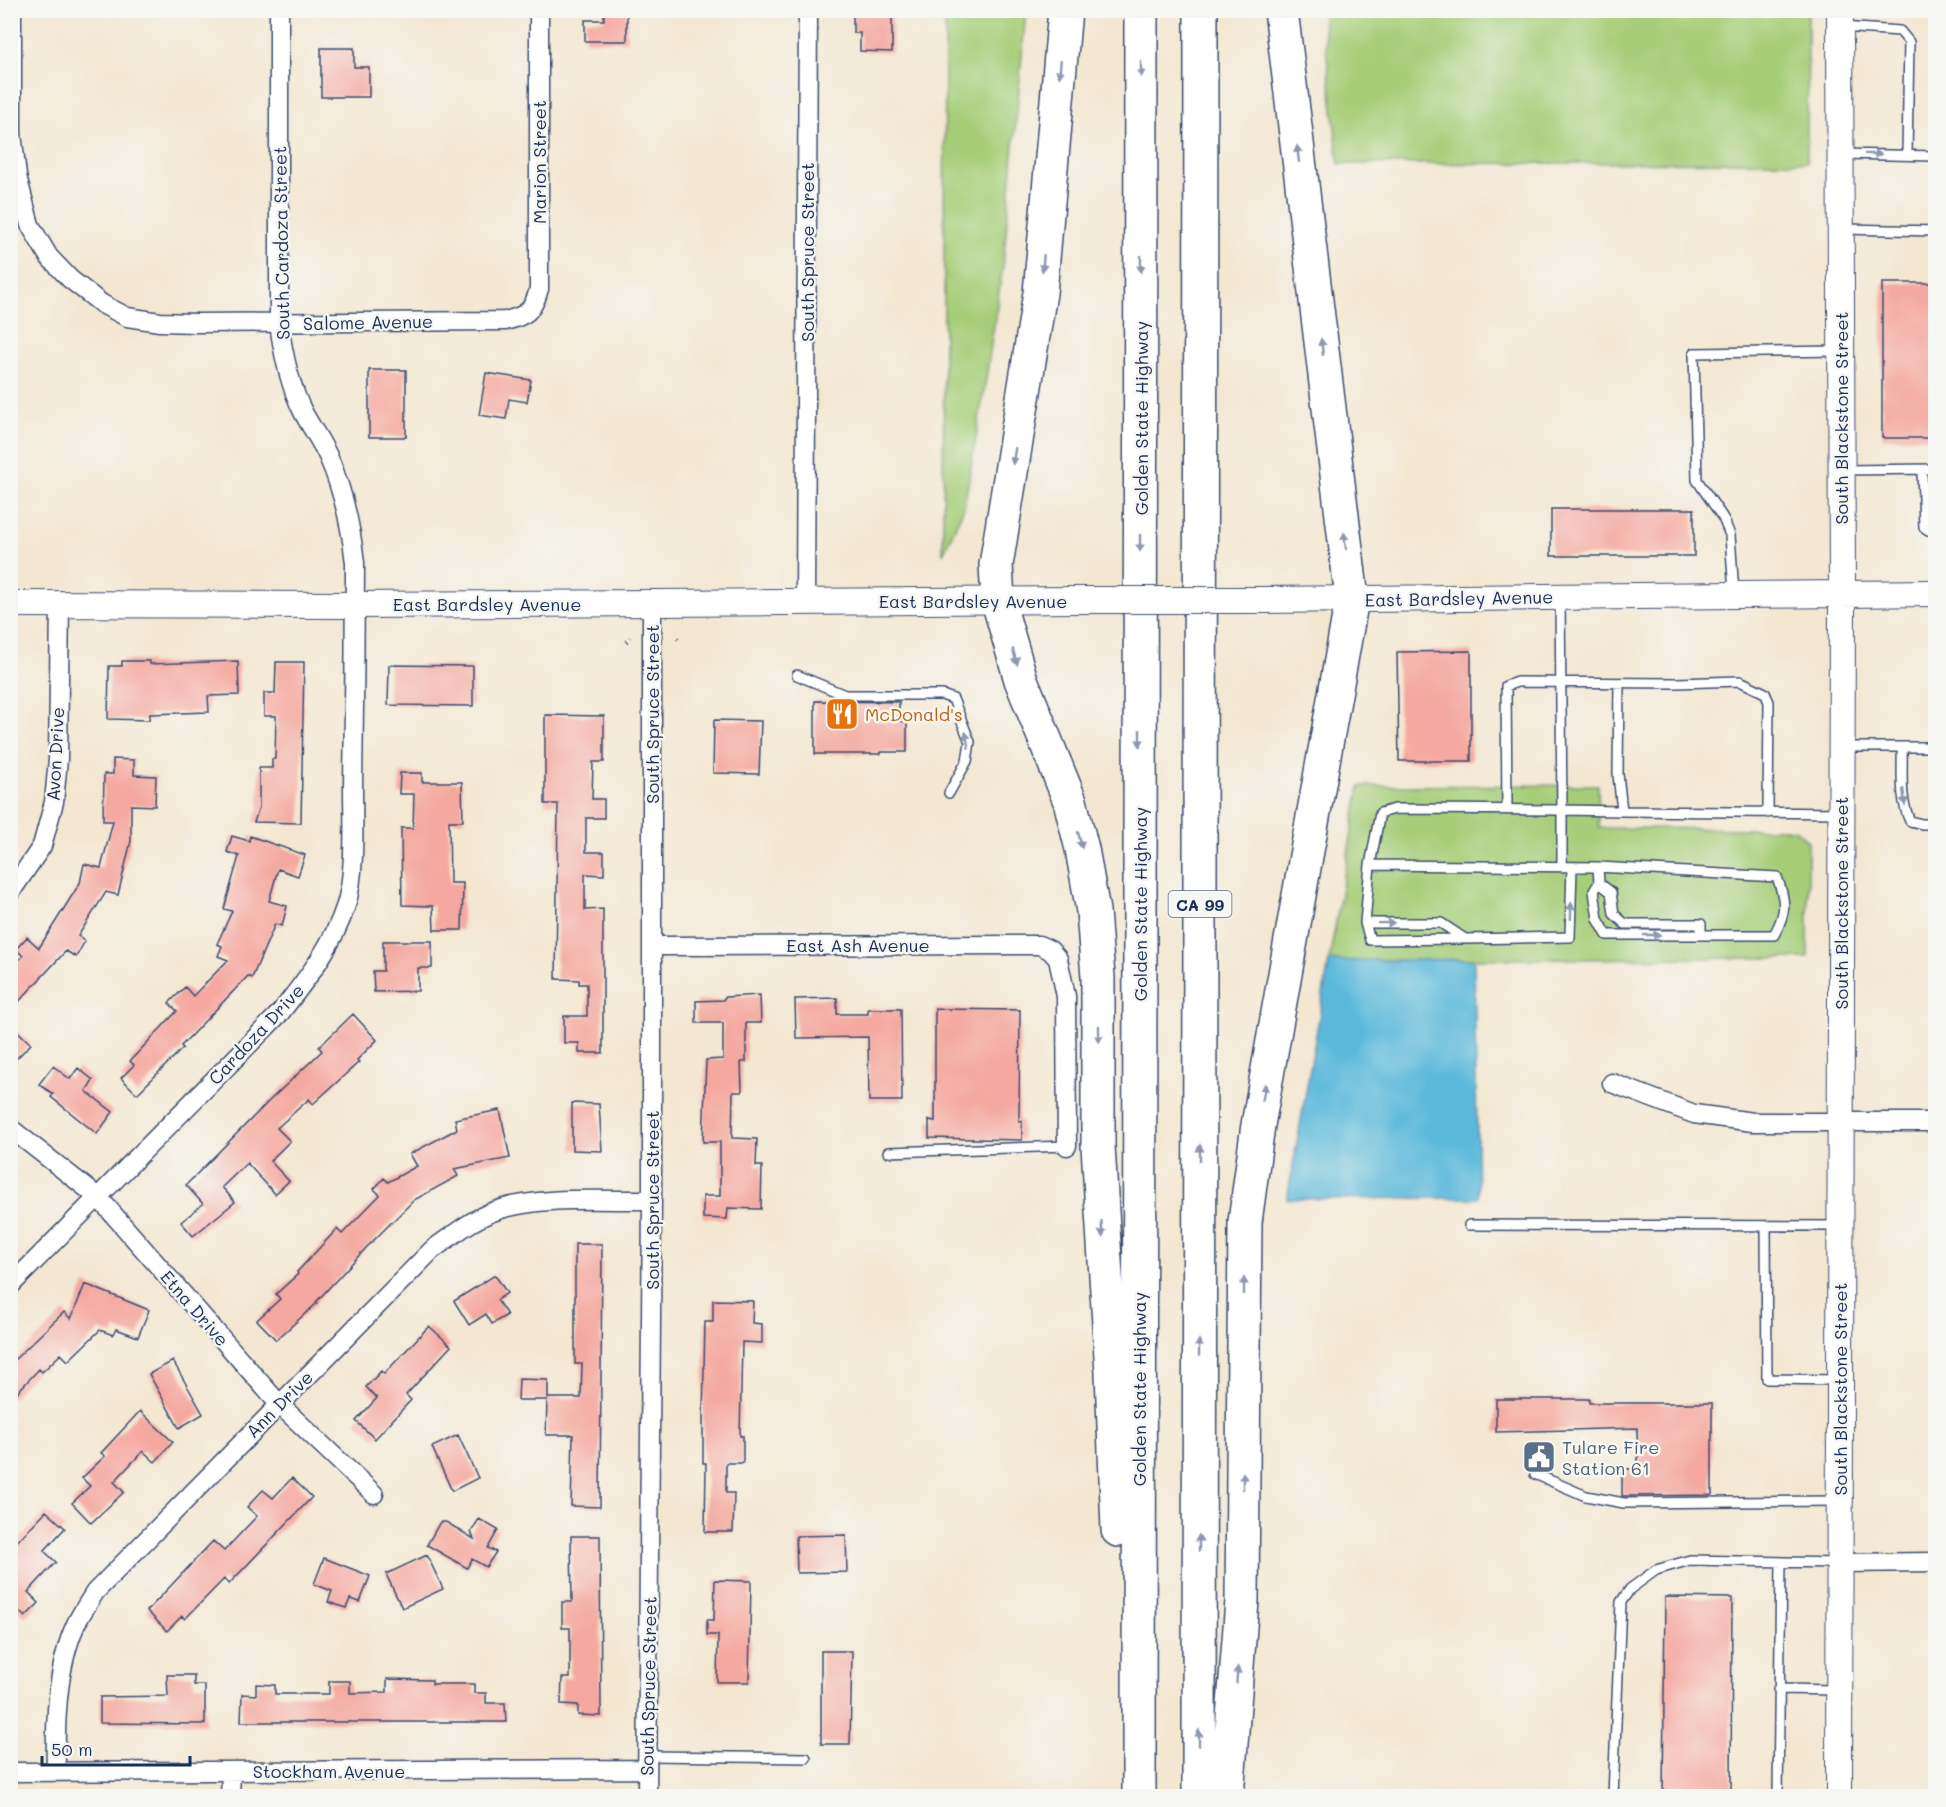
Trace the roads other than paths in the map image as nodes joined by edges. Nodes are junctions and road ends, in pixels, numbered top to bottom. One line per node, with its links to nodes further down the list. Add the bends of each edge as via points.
1 (12, 10): 16 (street, Salome Avenue, via 12,133 17,176 30,225 49,256 70,279 102,304 127,317 160,322)
2 (279, 10): 16 (street, South Cardoza Street)
3 (539, 10): 15 (street, Marion Street, via 538,289)
4 (808, 10): 28 (street, South Spruce Street)
5 (1065, 10): 27 (highway, one-way to 27, via 1040,293 996,560)
6 (1141, 10): 77 (highway, Golden State Highway, one-way to 77)
7 (1201, 10): 86 (highway, CA 99, one-way to 7)
8 (1281, 10): 26 (highway, one-way to 8)
9 (1840, 19): 10 (main road, South Blackstone Street); 11 (lane, via 1900,31 1909,42)
10 (1840, 154): 11 (lane, one-way to 11); 13 (main road, South Blackstone Street)
11 (1907, 155): 12 (lane)
12 (1935, 156)
13 (1840, 229): 14 (lane); 17 (main road, South Blackstone Street)
14 (1935, 231)
15 (528, 312): 16 (street, Salome Avenue, via 505,321)
16 (279, 323): 32 (street, South Cardoza Street, via 285,366 302,410 327,455 351,526 356,563)
17 (1840, 351): 18 (main road, South Blackstone Street); 24 (lane, via 1694,353 1697,480 1730,535)
18 (1840, 470): 19 (lane); 23 (main road, South Blackstone Street)
19 (1922, 470): 20 (lane); 21 (lane, via 1924,527)
20 (1935, 470)
21 (1935, 531)
22 (1935, 593): 23 (main road, East Bardsley Avenue)
23 (1842, 594): 24 (main road, East Bardsley Avenue); 36 (main road, South Blackstone Street)
24 (1734, 595): 25 (main road, East Bardsley Avenue)
25 (1560, 597): 26 (main road, East Bardsley Avenue); 34 (lane)
26 (1352, 599): 27 (main road, East Bardsley Avenue, bridge); 87 (highway, one-way to 26, via 1242,1600 1245,1222 1258,1125)
27 (998, 601): 28 (main road, East Bardsley Avenue); 77 (highway, one-way to 77, via 1021,680 1070,801 1093,911 1098,977 1098,1146 1112,1373 1124,1718)
28 (805, 602): 29 (main road, East Bardsley Avenue)
29 (652, 603): 32 (main road, East Bardsley Avenue); 54 (street, South Spruce Street)
30 (10, 604): 31 (main road, East Bardsley Avenue)
31 (60, 604): 32 (main road, East Bardsley Avenue); 50 (street, Avon Drive, via 54,802 42,846)
32 (355, 604): 61 (street, Cardoza Drive, via 351,871 347,903 334,935 280,1013)
33 (797, 675): 39 (lane, one-way to 33, via 967,761 970,742 953,699 942,695 845,695)
34 (1561, 682): 35 (lane); 40 (lane, via 1517,682 1506,686); 41 (lane)
35 (1619, 683): 42 (lane, via 1618,774); 43 (lane, via 1740,681 1765,693 1769,702)
36 (1841, 747): 37 (lane); 44 (main road, South Blackstone Street)
37 (1902, 747): 38 (lane); 45 (lane, one-way to 45, via 1906,811 1911,820 1922,825)
38 (1935, 747)
39 (949, 793)
40 (1507, 809): 41 (lane); 46 (lane, via 1395,809 1380,813)
41 (1562, 810): 42 (lane); 47 (lane)
42 (1622, 811): 43 (lane)
43 (1768, 813): 44 (lane)
44 (1841, 813): 57 (main road, South Blackstone Street)
45 (1935, 824)
46 (1370, 865): 47 (lane); 51 (lane)
47 (1567, 867): 48 (lane); 53 (lane, one-way to 47, via 1570,937)
48 (1598, 867): 49 (lane); 52 (lane, via 1777,876 1785,898 1784,918 1774,935)
49 (1599, 883): 52 (lane, via 1611,892 1614,914 1625,924 1701,924); 52 (lane, one-way to 52, via 1594,891 1598,919 1607,935)
50 (10, 893)
51 (1365, 923): 53 (lane, one-way to 53, via 1441,923); 53 (lane, via 1370,940)
52 (1701, 935)
53 (1465, 939)
54 (652, 946): 59 (street, East Ash Avenue, via 1039,945 1050,950 1058,959 1066,996); 62 (street, South Spruce Street)
55 (1612, 1083): 57 (street, via 1694,1114 1752,1122)
56 (1935, 1122): 57 (street)
57 (1840, 1123): 65 (main road, South Blackstone Street)
58 (10, 1128): 61 (street, Etna Drive)
59 (1067, 1146): 60 (lane)
60 (888, 1152)
61 (98, 1197): 66 (street, Cardoza Drive); 68 (street, Etna Drive)
62 (652, 1200): 68 (street, Ann Drive, via 531,1203 495,1211 464,1227 432,1250); 79 (street, South Spruce Street)
63 (1469, 1224): 64 (lane)
64 (1766, 1226): 65 (lane); 67 (lane, via 1767,1379)
65 (1840, 1226): 67 (main road, South Blackstone Street)
66 (10, 1286)
67 (1840, 1380): 71 (main road, South Blackstone Street)
68 (279, 1404): 70 (street, Etna Drive); 81 (street, Ann Drive, via 95,1592 76,1625 66,1656 56,1736)
69 (1535, 1474): 71 (lane, via 1586,1496 1624,1503)
70 (374, 1494)
71 (1839, 1501): 74 (main road, South Blackstone Street)
72 (1780, 1562): 74 (lane); 75 (lane); 88 (lane, via 1690,1560 1656,1570 1630,1589 1621,1602)
73 (1935, 1562): 74 (street)
74 (1839, 1563): 76 (main road, South Blackstone Street)
75 (1778, 1689): 76 (lane); 89 (lane)
76 (1839, 1690): 90 (main road, South Blackstone Street)
77 (1139, 1743): 85 (highway, Golden State Highway)
78 (806, 1758): 79 (lane, Stockham Avenue)
79 (648, 1762): 82 (street, Stockham Avenue); 84 (street, South Spruce Street)
80 (10, 1772): 81 (street, Stockham Avenue)
81 (56, 1772): 82 (street, Stockham Avenue)
82 (231, 1772): 83 (street)
83 (231, 1797)
84 (647, 1797)
85 (1139, 1797)
86 (1199, 1797)
87 (1227, 1797)
88 (1613, 1797)
89 (1778, 1797)
90 (1839, 1797)

